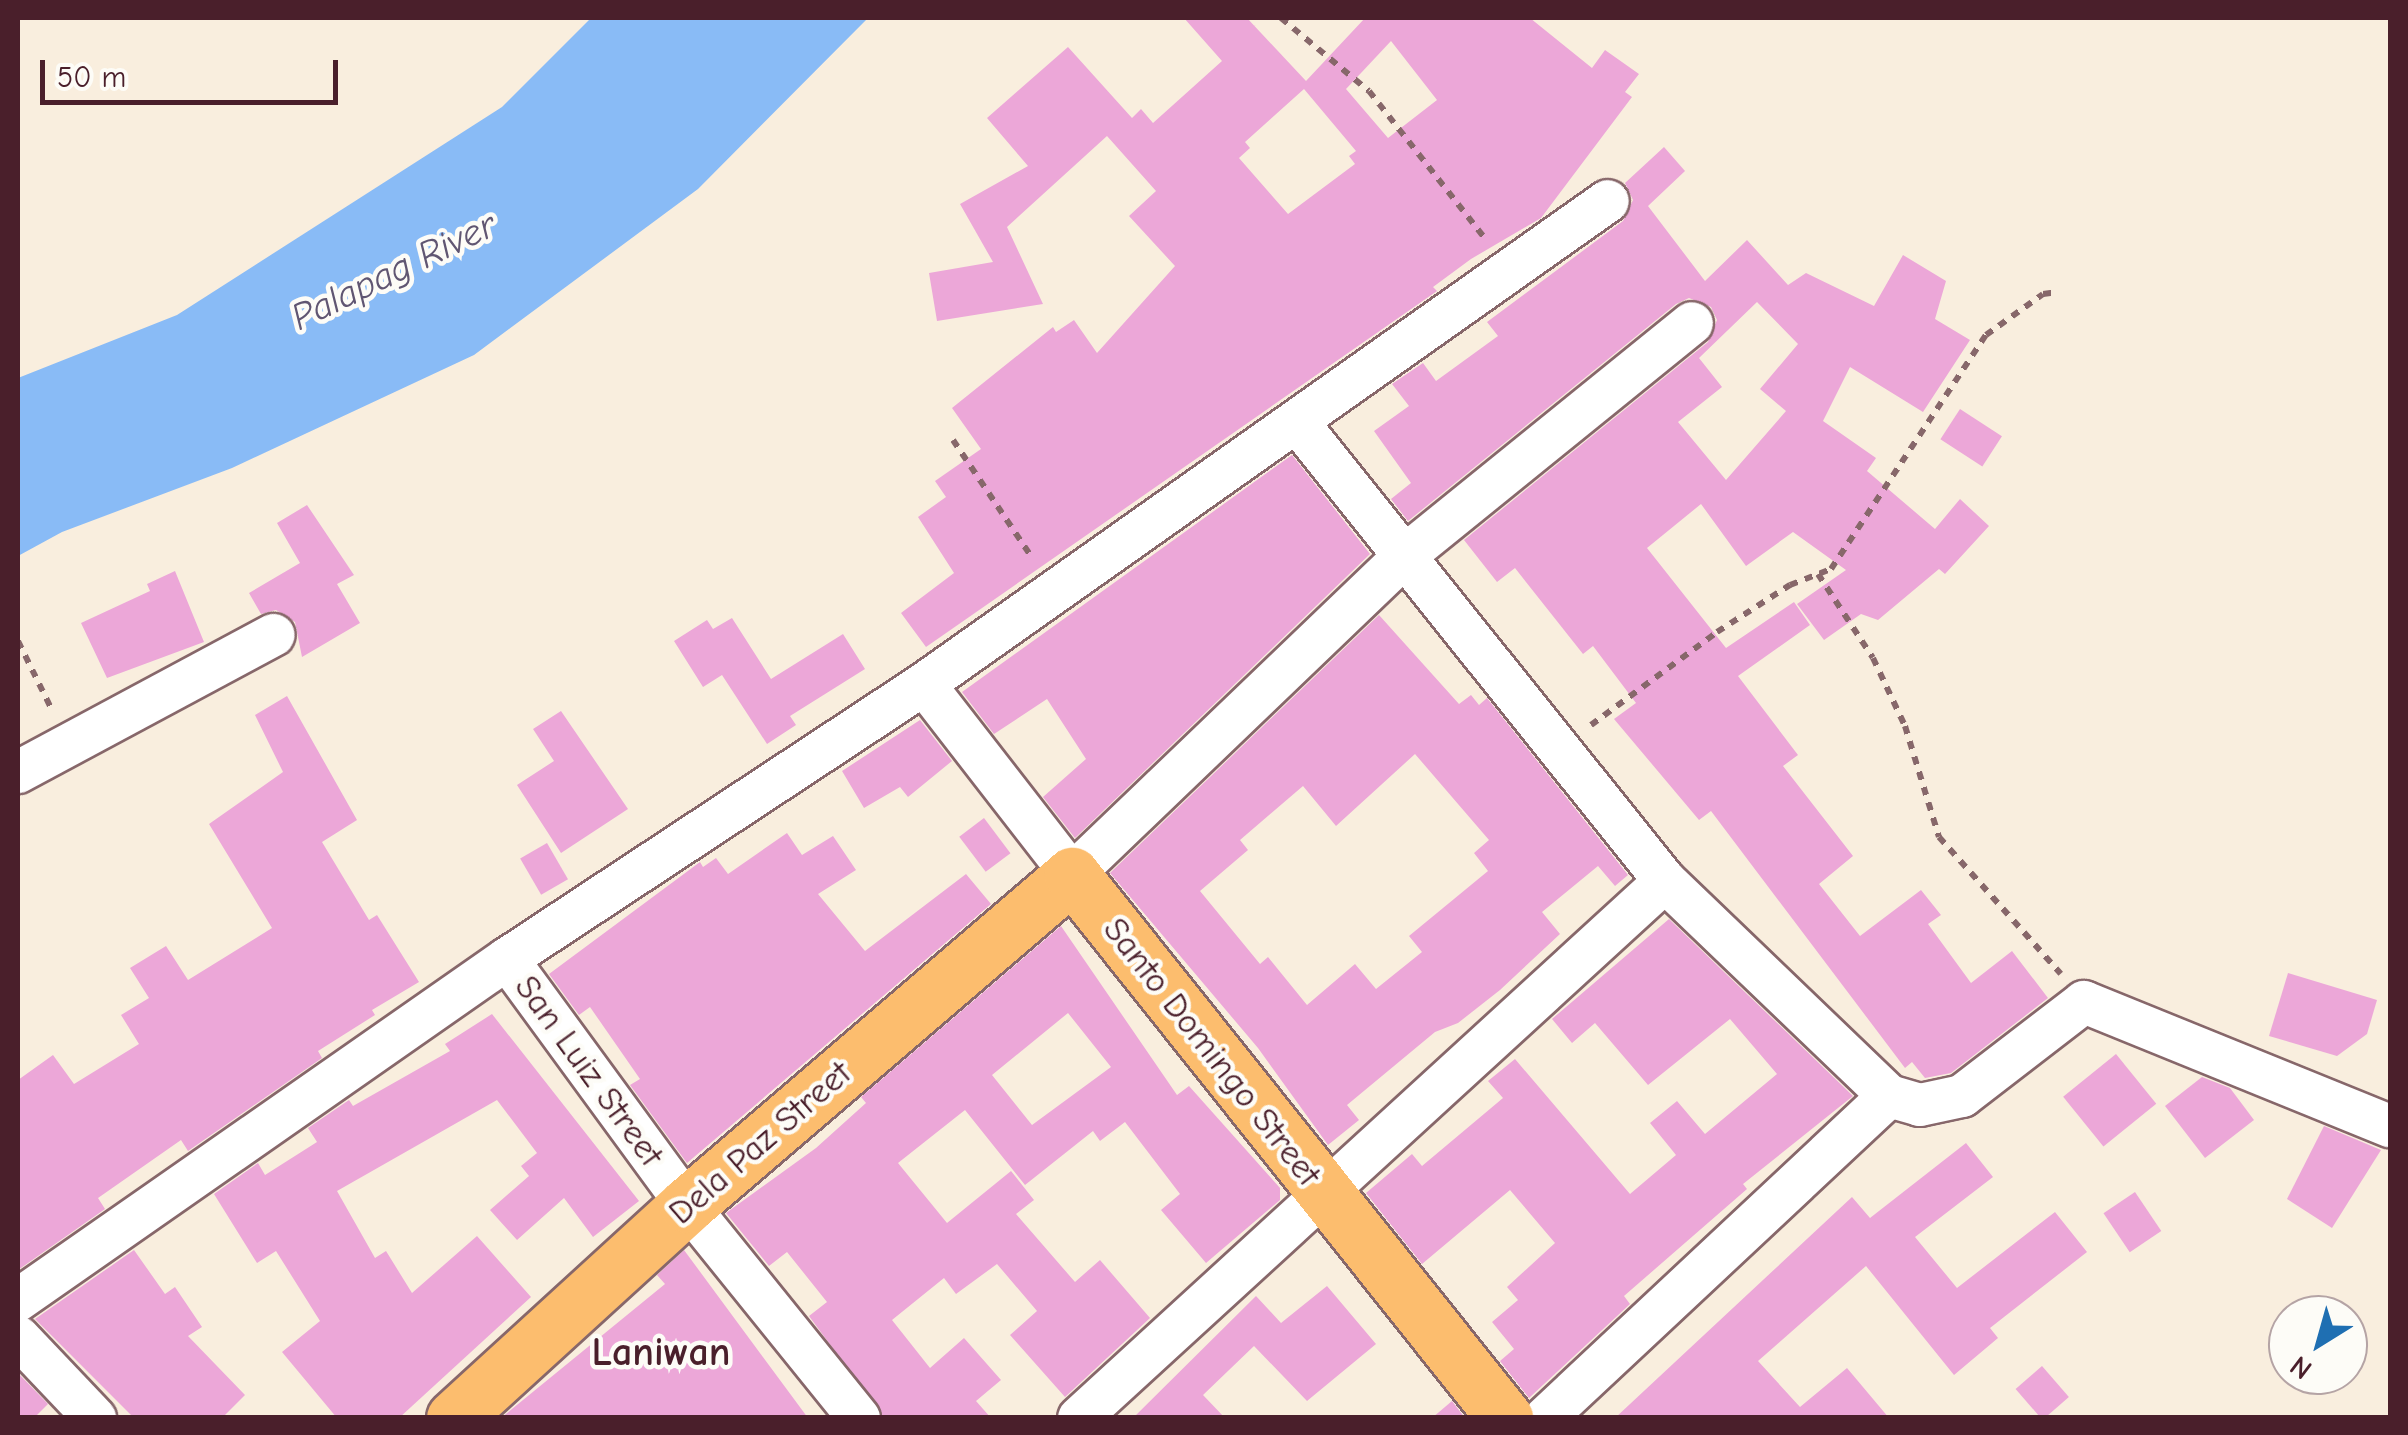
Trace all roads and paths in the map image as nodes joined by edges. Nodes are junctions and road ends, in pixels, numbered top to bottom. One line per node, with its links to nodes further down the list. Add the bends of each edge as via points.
1 (1281, 18): 3 (path, via 1369,91)
2 (1608, 201): 3 (street)
3 (1510, 269): 6 (street)
4 (2058, 292): 9 (path, via 1986,335 1845,554)
5 (1692, 323): 8 (street)
6 (1297, 422): 8 (street); 10 (street)
7 (953, 440): 10 (path)
8 (1402, 558): 15 (street); 17 (street)
9 (1818, 574): 15 (path, via 1717,632); 20 (path, via 1873,658 1906,726 1939,838)
10 (1053, 589): 13 (street)
11 (274, 634): 14 (street)
12 (18, 641): 14 (path)
13 (924, 684): 17 (street, Santo Domingo Street); 19 (street)
14 (66, 740): 16 (street)
15 (1562, 746): 18 (street)
16 (18, 772)
17 (1072, 875): 23 (main road, Santo Domingo Street); 24 (main road, Dela Paz Street)
18 (1665, 881): 21 (street); 23 (street)
19 (507, 959): 24 (street, San Luiz Street); 25 (street)
20 (2084, 1002): 21 (street, via 1962,1096 1920,1105); 22 (street)
21 (1889, 1096): 32 (street)
22 (2390, 1126)
23 (1323, 1192): 30 (street); 31 (main road, Santo Domingo Street)
24 (687, 1206): 28 (main road, Dela Paz Street); 29 (street, San Luiz Street)
25 (18, 1300)
26 (18, 1337): 27 (street)
27 (96, 1418)
28 (454, 1418)
29 (859, 1418)
30 (1079, 1418)
31 (1505, 1418)
32 (1545, 1418)

